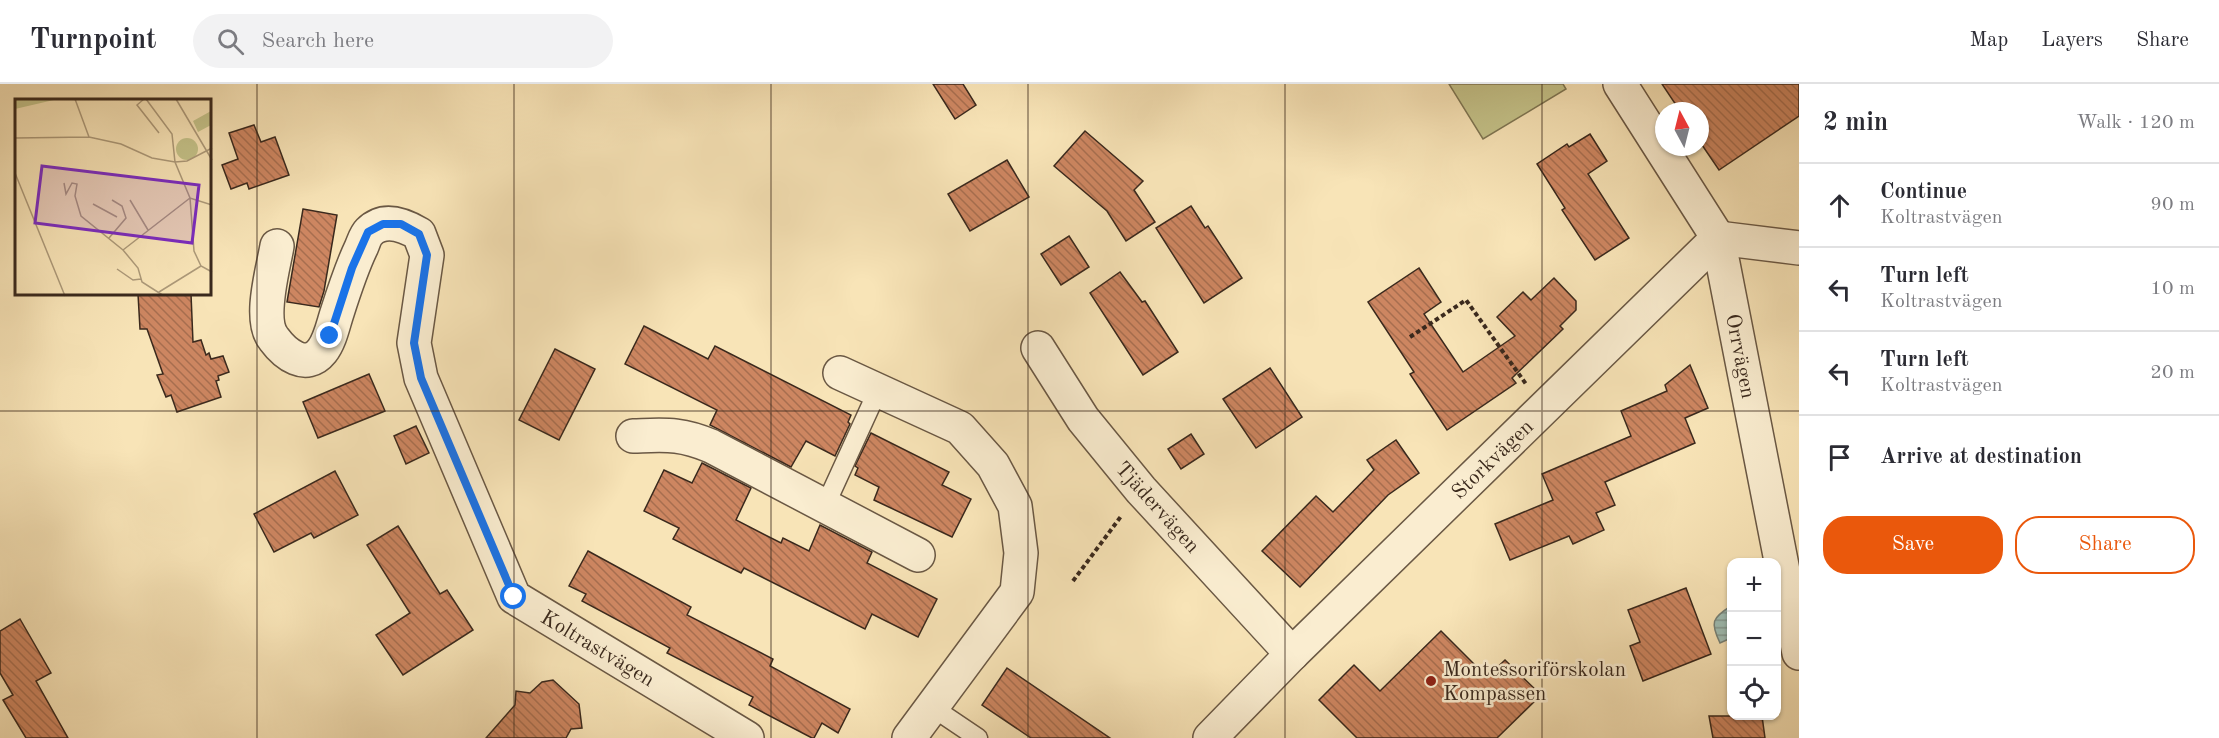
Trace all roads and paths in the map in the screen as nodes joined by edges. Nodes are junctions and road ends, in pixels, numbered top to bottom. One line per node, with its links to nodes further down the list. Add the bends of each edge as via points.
1 (1620, 84): 2 (street, Orrvägen)
2 (1718, 238): 4 (street); 15 (street, Orrvägen); 16 (street, Storkvägen)
3 (277, 246): 18 (street, Koltrastvägen, via 266,309 269,333 283,351 295,359 308,360 322,352 330,336 368,232 383,224 401,224 419,234 427,255 414,343 421,378 514,597)
4 (1799, 248)
5 (1410, 337): 8 (path, via 1466,300)
6 (1038, 348): 11 (street, Tjädervägen, via 1083,419)
7 (840, 373): 9 (street)
8 (1525, 383)
9 (878, 390): 12 (lane); 17 (street, via 960,428 993,465 1015,506 1021,553 1017,592)
10 (633, 436): 12 (street, via 688,437)
11 (1141, 490): 14 (path); 16 (street, Tjädervägen)
12 (825, 506): 13 (street)
13 (918, 555)
14 (1073, 581)
15 (1799, 653)
16 (1292, 654): 21 (street, Storkvägen)
17 (932, 707): 19 (street); 20 (lane)
18 (747, 738)
19 (909, 738)
20 (978, 738)
21 (1210, 738)

